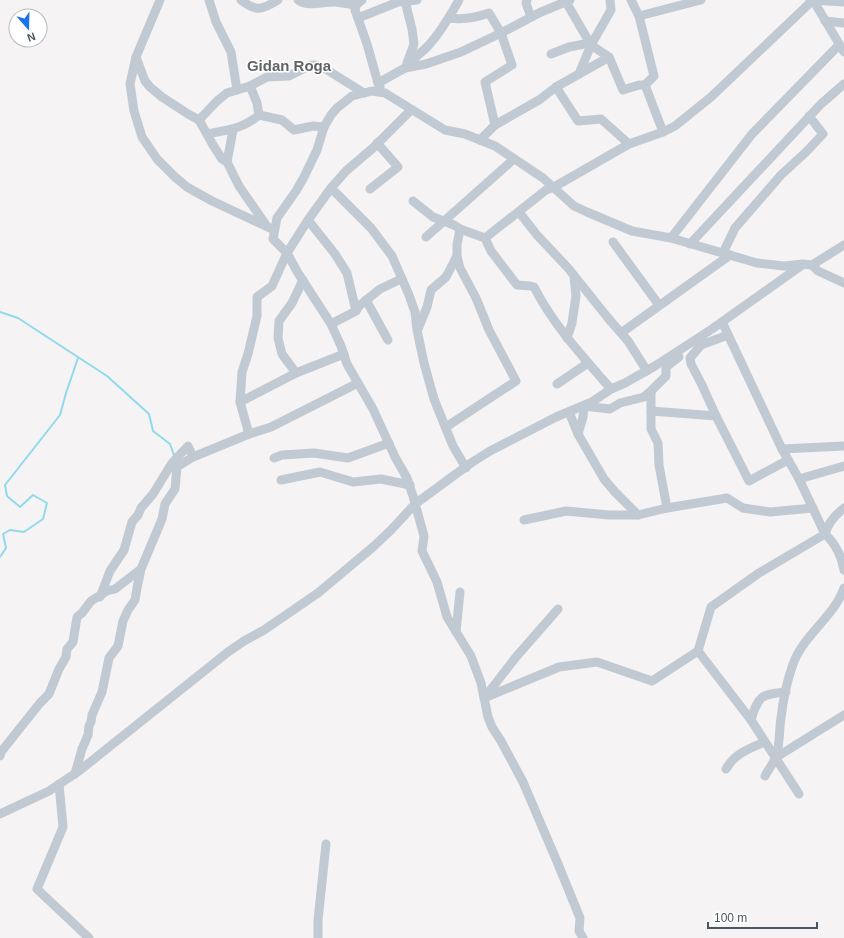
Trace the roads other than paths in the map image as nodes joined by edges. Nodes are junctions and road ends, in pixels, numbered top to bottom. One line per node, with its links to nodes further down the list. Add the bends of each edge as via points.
1 (160, 0): 30 (street)
2 (210, 0): 39 (street, via 216,22 231,52)
3 (241, 0): 4 (street, via 254,9)
4 (278, 0)
5 (298, 0): 16 (street, via 307,4)
6 (417, 0): 14 (street)
7 (459, 0): 21 (street)
8 (527, 0): 19 (street)
9 (610, 0): 27 (street, via 611,10)
10 (630, 0): 18 (street)
11 (701, 0): 18 (street)
12 (809, 0): 13 (street)
13 (813, 0): 17 (street); 23 (street); 49 (street, via 711,97 675,126)
14 (405, 1): 20 (street); 32 (street, via 414,44)
15 (568, 1): 19 (street); 27 (street)
16 (357, 2): 20 (street, via 355,10)
17 (844, 2)
18 (639, 16): 36 (street, via 654,76)
19 (531, 17): 25 (street)
20 (358, 18): 34 (street)
21 (449, 18): 22 (street); 26 (street)
22 (459, 19): 25 (street, via 489,13); 26 (street)
23 (825, 21): 24 (street); 28 (street)
24 (844, 23)
25 (501, 33): 32 (street, via 461,52); 46 (street, via 512,65 485,82)
26 (437, 35): 32 (street)
27 (590, 44): 29 (street); 31 (street); 33 (street)
28 (841, 49): 67 (street, via 752,134)
29 (551, 54)
30 (136, 57): 45 (street, via 150,87); 63 (street, via 130,84 134,111 142,137 157,159 187,186 212,201)
31 (609, 57): 33 (street); 36 (street, via 623,90)
32 (405, 68): 34 (street)
33 (579, 74): 38 (street)
34 (378, 83): 41 (street)
35 (844, 84): 44 (street)
36 (645, 85): 49 (street)
37 (250, 86): 39 (street); 40 (street, via 267,77 289,76 315,65); 43 (street, via 257,103)
38 (556, 87): 46 (street); 53 (street, via 578,121 601,119)
39 (236, 90): 45 (street, via 224,95)
40 (364, 93): 41 (street); 47 (street, via 352,96 344,102 331,115)
41 (385, 93): 42 (street)
42 (411, 110): 51 (street, via 445,130); 52 (street)
43 (258, 115): 47 (street, via 282,120 294,130 312,126); 48 (street, via 249,123)
44 (809, 116): 69 (street); 72 (street, via 823,134 781,175 735,228)
45 (199, 120): 50 (street)
46 (495, 125): 51 (street)
47 (324, 127): 63 (street, via 311,163 296,191)
48 (233, 130): 50 (street); 55 (street)
49 (663, 132): 53 (street)
50 (207, 134): 55 (street, via 222,159)
51 (480, 140): 54 (street)
52 (377, 143): 57 (street); 58 (street, via 398,167)
53 (629, 144): 56 (street)
54 (514, 158): 56 (street); 62 (street)
55 (227, 162): 63 (street, via 239,186)
56 (554, 187): 60 (street, via 546,190); 67 (street, via 574,206 587,212 632,231)
57 (331, 188): 61 (street); 76 (street, via 383,243 392,256)
58 (370, 189)
59 (413, 201): 62 (street, via 433,217)
60 (519, 212): 66 (street); 75 (street)
61 (308, 220): 71 (street); 81 (street, via 347,273)
62 (444, 222): 64 (street); 65 (street)
63 (270, 228): 71 (street, via 273,238)
64 (460, 229): 66 (street); 73 (street)
65 (426, 237)
66 (485, 238): 87 (street, via 491,251 517,285 534,287)
67 (671, 238): 69 (street)
68 (613, 242): 80 (street)
69 (690, 244): 72 (street)
70 (844, 245): 74 (street)
71 (287, 253): 77 (street); 98 (street, via 272,286 257,298 256,316 242,372)
72 (726, 254): 74 (street, via 757,263); 80 (street)
73 (457, 256): 84 (street, via 446,277 431,290); 103 (street, via 460,268 489,330 516,380)
74 (808, 265): 78 (street); 82 (street)
75 (574, 276): 85 (street); 87 (street, via 576,296)
76 (401, 279): 79 (street, via 380,289); 84 (street, via 409,295)
77 (302, 280): 83 (street); 93 (street, via 292,303 279,321 278,338 282,354)
78 (844, 283)
79 (366, 300): 81 (street); 88 (street)
80 (659, 305): 85 (street)
81 (356, 311): 83 (street)
82 (722, 322): 86 (street); 92 (street)
83 (330, 324): 90 (street)
84 (417, 330): 103 (street, via 434,398)
85 (621, 333): 92 (street)
86 (728, 335): 89 (street); 108 (street)
87 (567, 338): 91 (street)
88 (388, 340)
89 (701, 345): 97 (street, via 686,351 666,367 666,376); 102 (street, via 690,358 691,364)
90 (344, 354): 93 (street); 94 (street)
91 (588, 363): 95 (street); 96 (street)
92 (647, 371): 96 (street)
93 (296, 373): 98 (street)
94 (358, 383): 104 (street, via 271,427); 106 (street)
95 (557, 384)
96 (611, 389): 99 (street)
97 (651, 392): 99 (street, via 610,409); 100 (street)
98 (240, 402): 104 (street)
99 (584, 406): 101 (street); 105 (street)
100 (651, 411): 102 (street); 118 (street, via 651,429 658,443 659,465)
101 (569, 412): 105 (street); 113 (street, via 490,451)
102 (716, 416): 111 (street, via 749,481)
103 (446, 427): 113 (street, via 453,446)
104 (249, 434): 109 (street)
105 (578, 434): 121 (street, via 604,479)
106 (389, 443): 110 (street, via 348,458 314,453); 116 (street)
107 (844, 446): 108 (street)
108 (782, 449): 111 (street)
109 (193, 457): 124 (street, via 178,467 175,489 165,504 162,519); 128 (street, via 188,446 172,463 141,508 132,522 124,550 110,571)
110 (274, 458)
111 (788, 460): 114 (street)
112 (844, 466): 114 (street)
113 (466, 468): 117 (street)
114 (799, 479): 119 (street)
115 (281, 480): 116 (street, via 320,472 353,482 381,479)
116 (410, 485): 117 (street)
117 (415, 504): 130 (street, via 424,536 422,551 437,582 447,618); 140 (street, via 373,547 318,593 228,652)
118 (667, 508): 119 (street, via 727,498 743,508 770,512); 121 (street)
119 (813, 508): 123 (street)
120 (844, 508): 123 (street, via 835,515)
121 (638, 515): 122 (street, via 566,511)
122 (524, 520)
123 (825, 534): 125 (street, via 832,540); 131 (street, via 759,573 711,607)
124 (142, 569): 128 (street); 140 (street, via 135,600 123,621 118,646 109,658 102,692 92,715)
125 (844, 570)
126 (844, 588): 132 (street, via 830,613 799,649)
127 (460, 592): 130 (street)
128 (100, 597): 137 (street, via 77,616 73,642 67,648 66,657 49,694)
129 (558, 609): 133 (street)
130 (456, 632): 133 (street, via 470,656)
131 (698, 651): 133 (street, via 652,681 597,662 559,667); 135 (street)
132 (786, 692): 135 (street, via 767,693 756,704); 138 (street)
133 (484, 698): 148 (street, via 492,727 523,782 558,864 580,918 579,931)
134 (844, 715): 138 (street)
135 (750, 720): 136 (street)
136 (764, 742): 138 (street); 139 (street, via 731,759)
137 (0, 756)
138 (776, 758): 141 (street); 143 (street)
139 (726, 768)
140 (75, 774): 142 (street)
141 (765, 776)
142 (59, 784): 144 (street); 146 (street, via 63,827 37,889)
143 (799, 794)
144 (0, 814)
145 (326, 844): 147 (street)
146 (89, 938)
147 (318, 938)
148 (584, 938)

